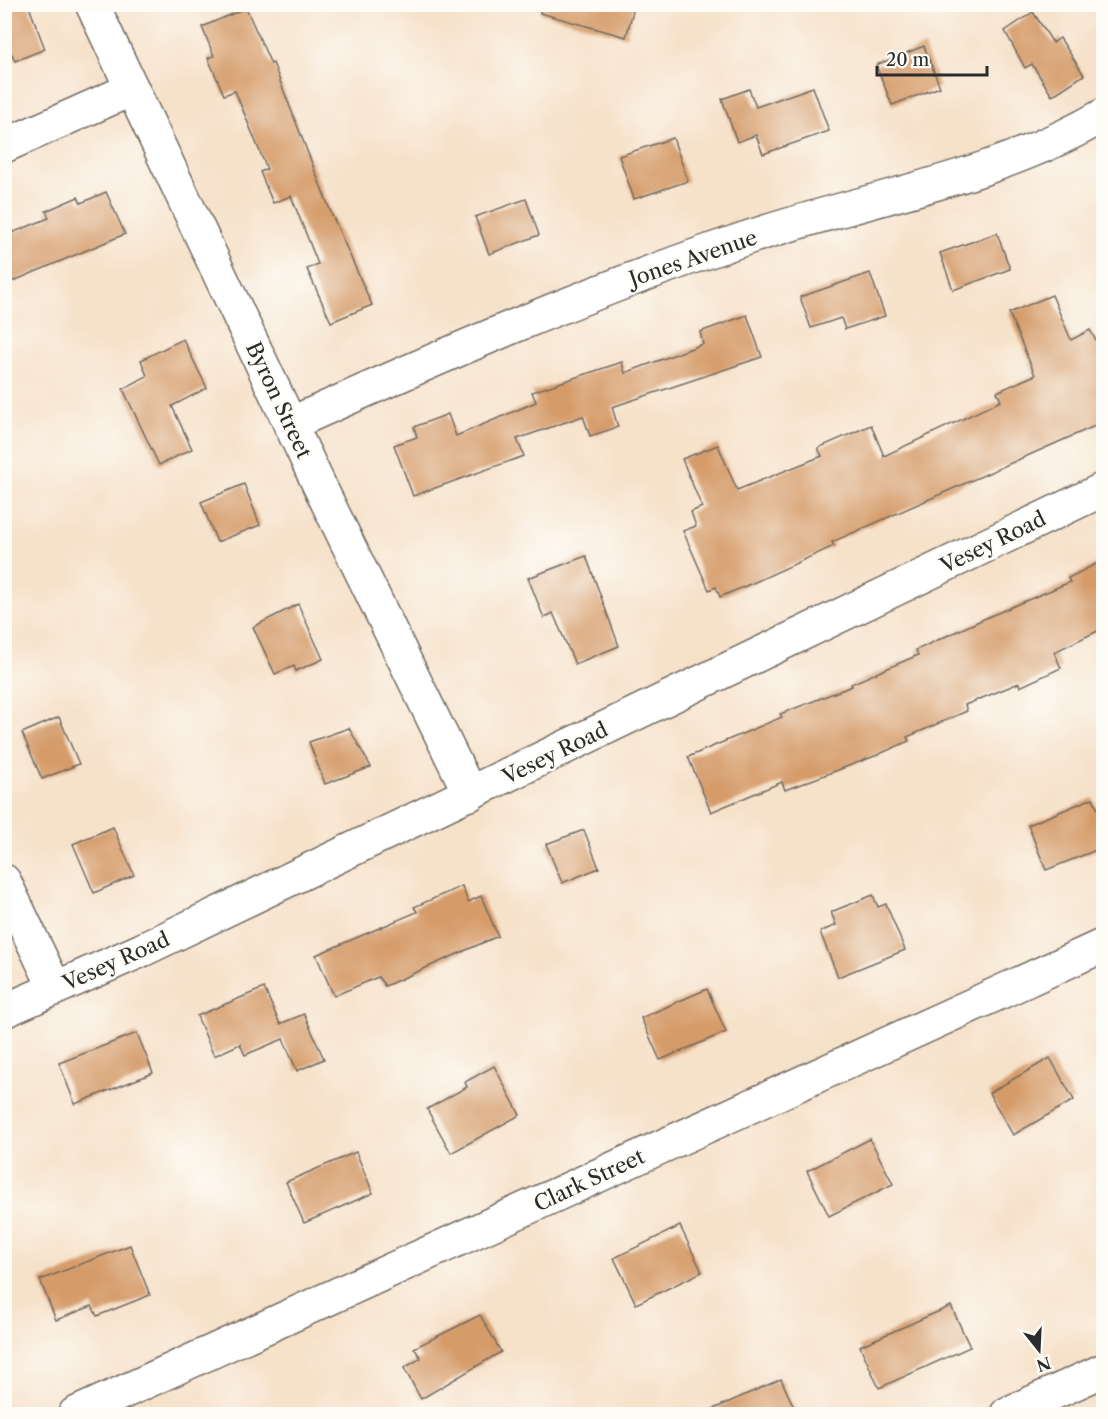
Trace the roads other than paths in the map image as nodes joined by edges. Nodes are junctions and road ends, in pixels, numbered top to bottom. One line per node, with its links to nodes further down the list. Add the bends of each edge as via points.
1 (92, 4): 2 (street, Byron Street)
2 (132, 89): 4 (street); 5 (street, Byron Street)
3 (1104, 115): 5 (street, Jones Avenue, via 1019,156 745,238 609,287)
4 (4, 146)
5 (290, 424): 7 (street, Byron Street)
6 (1104, 489): 7 (street, Vesey Road)
7 (470, 794): 10 (street, Vesey Road)
8 (4, 881): 10 (street)
9 (1104, 945): 13 (street, Clark Street)
10 (55, 988): 11 (street, Vesey Road)
11 (4, 1011)
12 (1104, 1370): 14 (street)
13 (75, 1414)
14 (1007, 1414)

